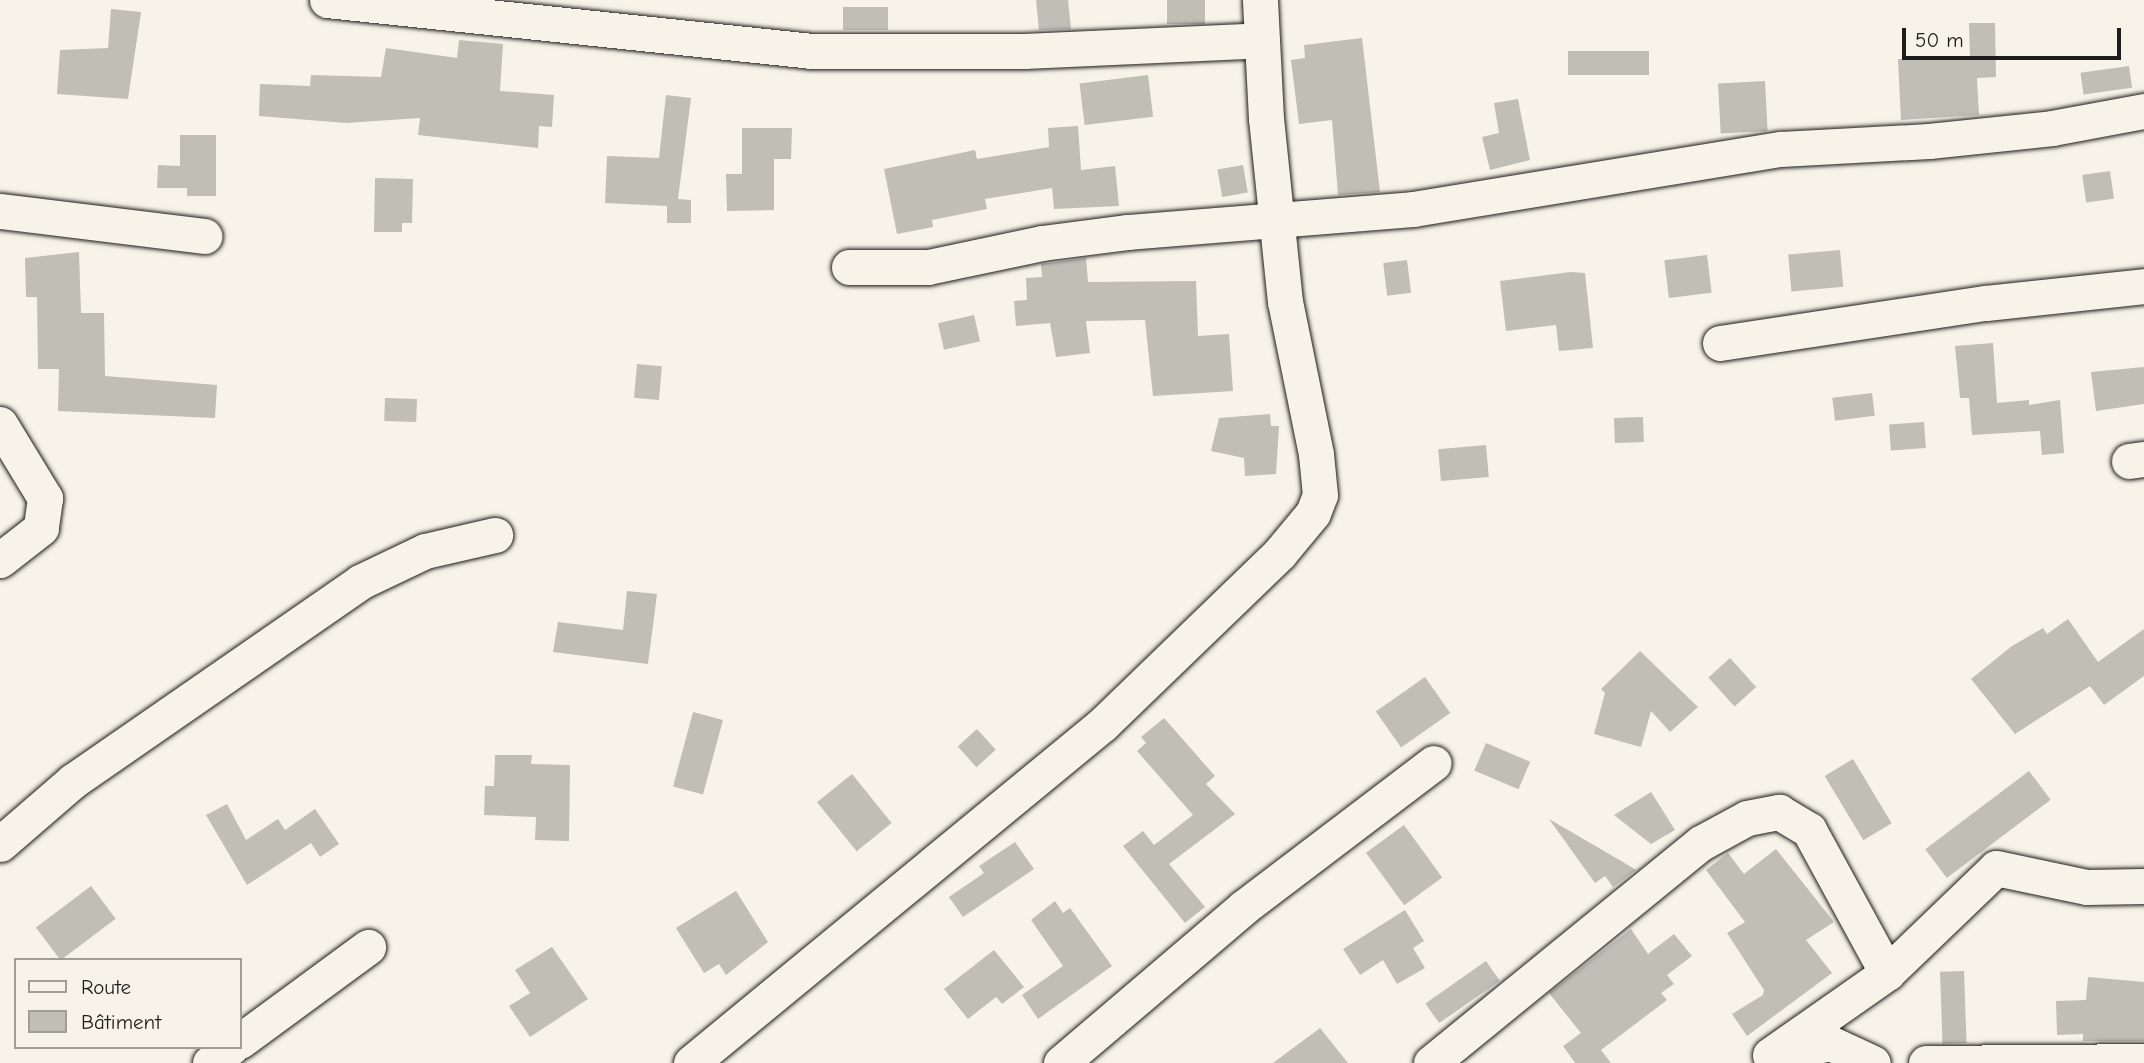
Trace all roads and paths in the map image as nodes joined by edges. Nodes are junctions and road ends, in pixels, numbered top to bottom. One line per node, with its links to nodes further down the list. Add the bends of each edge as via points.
1 (327, 0): 3 (street, via 810,51 1024,51)
2 (1260, 0): 3 (street)
3 (1262, 40): 6 (street)
4 (2144, 111): 6 (street, via 2052,128 1781,149 1413,209)
5 (0, 211): 7 (street)
6 (1279, 223): 8 (street, via 1128,232 1042,243 928,267); 24 (street, via 1291,341 1316,454 1320,495 1312,513 1279,554 1103,724)
7 (204, 236)
8 (849, 267)
9 (2144, 286): 10 (street, via 1986,303)
10 (1720, 342)
11 (0, 424): 13 (street, via 45,498 41,528)
12 (495, 535): 15 (street, via 425,551 360,582 73,781)
13 (0, 560)
14 (1434, 763): 25 (street, via 1244,908)
15 (0, 844)
16 (2144, 886): 18 (street, via 2087,887 1996,868)
17 (368, 947): 19 (street)
18 (1887, 973): 21 (street); 26 (street, via 1809,830 1779,812 1746,818 1701,843)
19 (242, 1040)
20 (228, 1049): 23 (street)
21 (1766, 1059): 27 (street, via 1830,1043)
22 (2144, 1061): 28 (street)
23 (210, 1063)
24 (691, 1063)
25 (1061, 1063)
26 (1431, 1063)
27 (1873, 1063)
28 (1938, 1063)

